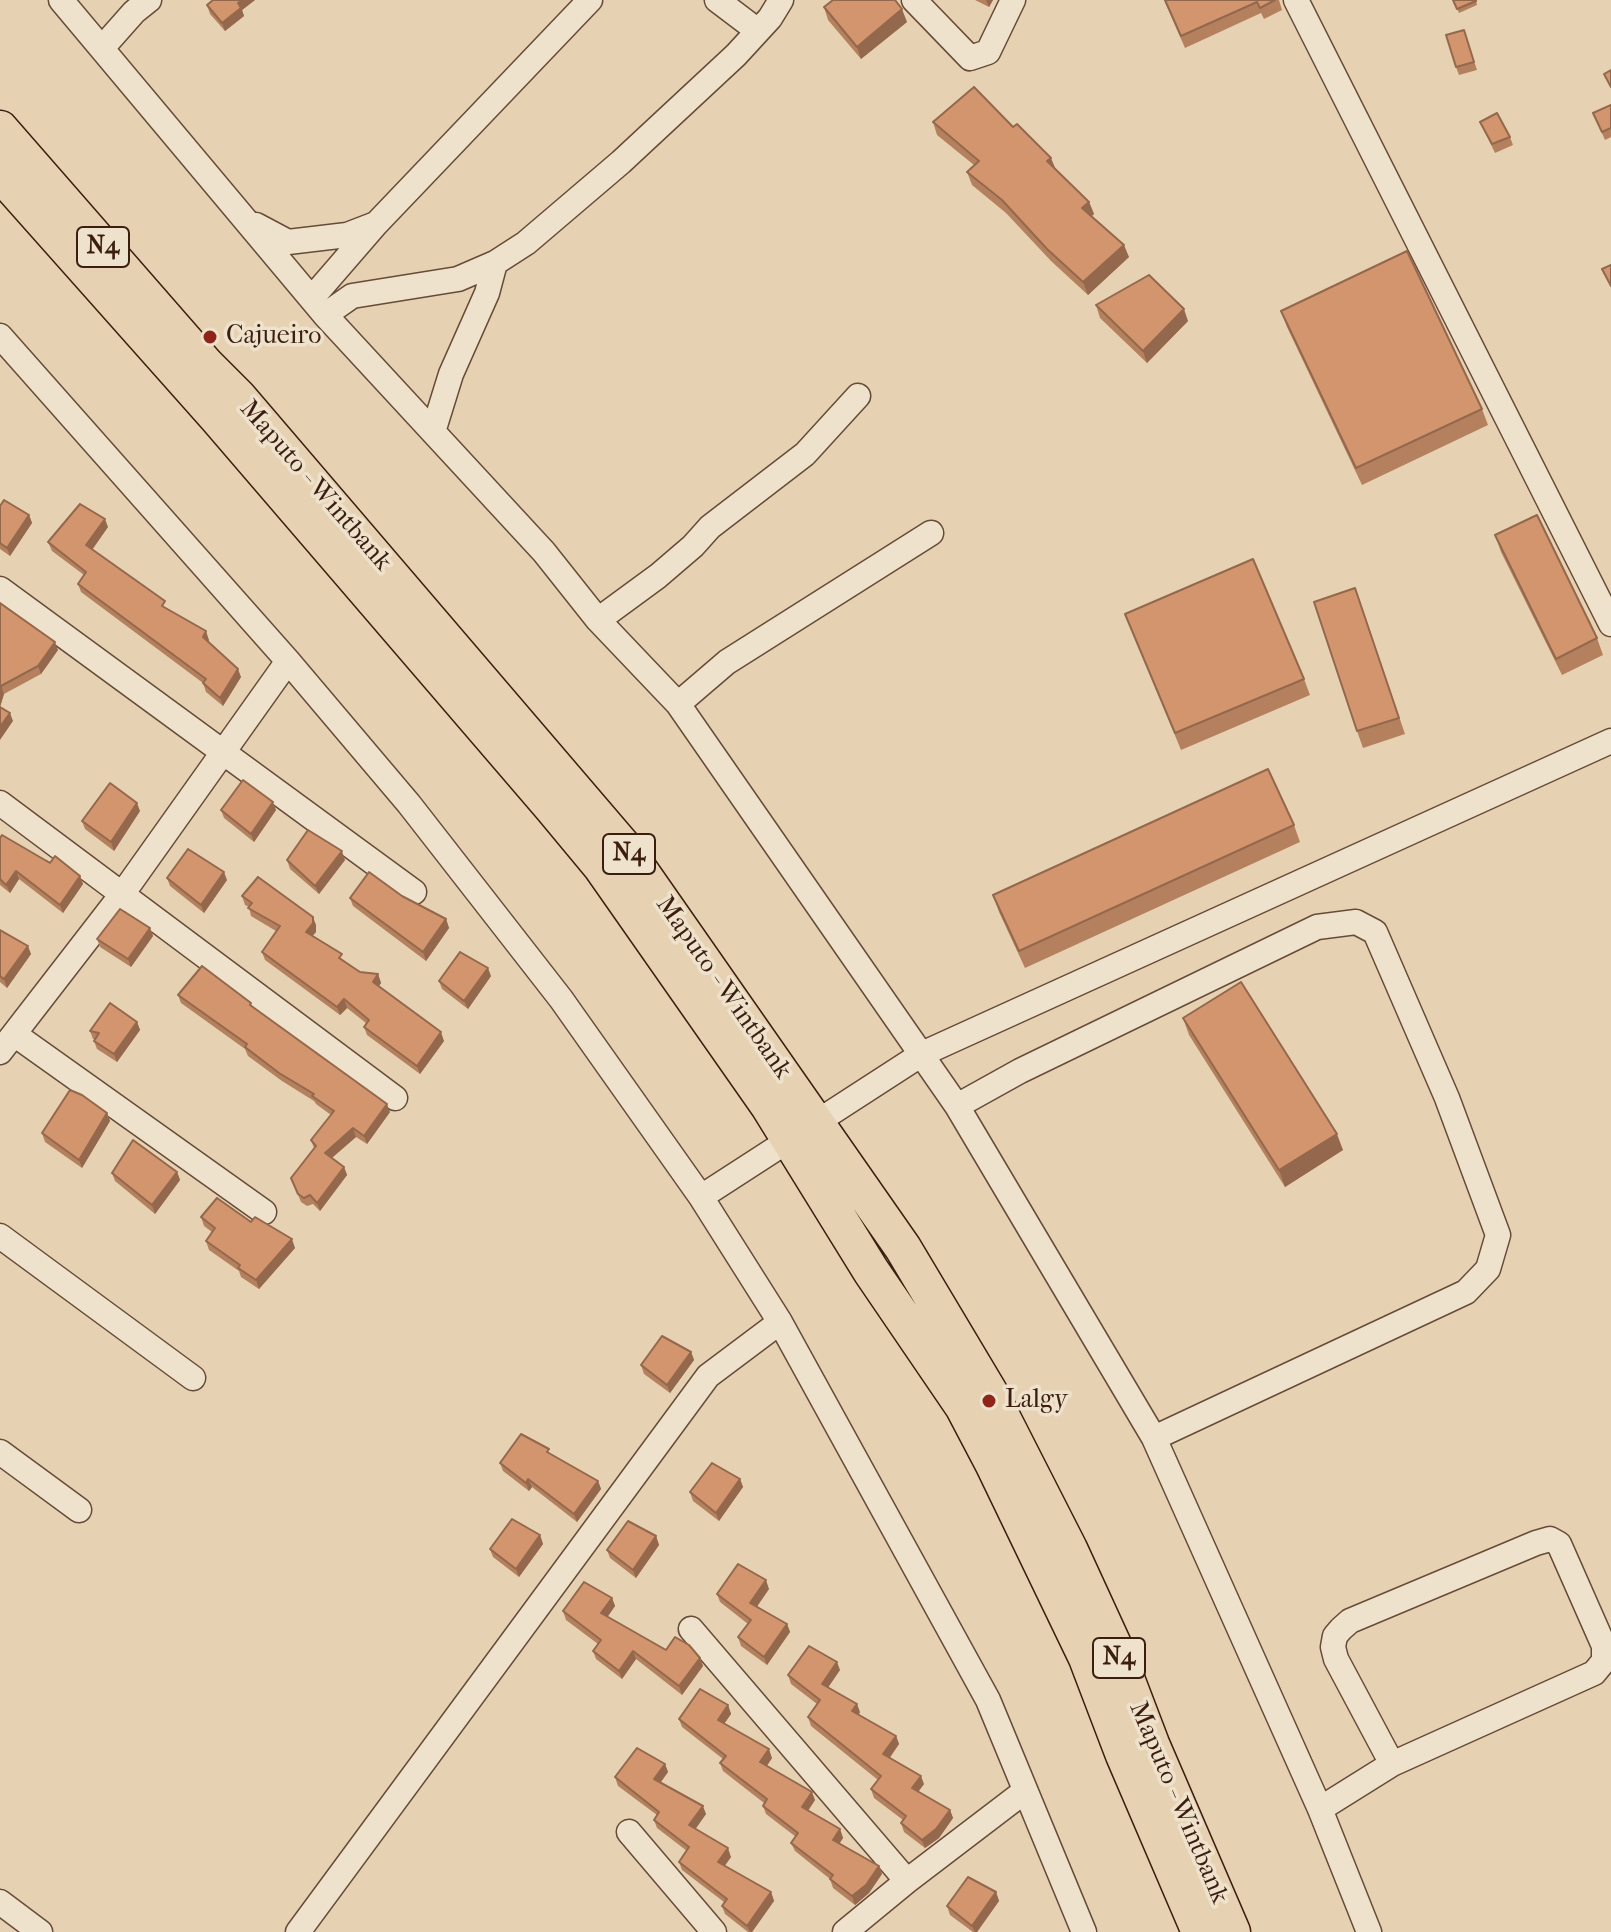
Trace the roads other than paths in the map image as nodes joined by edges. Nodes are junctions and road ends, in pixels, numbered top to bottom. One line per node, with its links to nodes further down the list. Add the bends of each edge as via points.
1 (61, 0): 10 (street)
2 (149, 0): 10 (street)
3 (590, 0): 14 (street)
4 (717, 0): 9 (street)
5 (781, 0): 9 (street)
6 (914, 0): 7 (street, via 970,58 988,52)
7 (1013, 0)
8 (1296, 0): 23 (street)
9 (758, 31): 15 (street, via 610,171)
10 (103, 47): 13 (street)
11 (0, 129): 35 (highway, Maputo - Wintbank / N4, via 246,406 624,848)
12 (0, 173): 35 (highway, Maputo - Wintbank / N4, via 562,819)
13 (244, 218): 14 (street, via 288,242 347,235); 16 (street)
14 (376, 224): 16 (street)
15 (495, 263): 16 (street, via 458,279); 19 (street)
16 (318, 306): 19 (street)
17 (0, 336): 24 (street)
18 (858, 396): 22 (street, via 805,454)
19 (433, 432): 22 (street, via 544,552)
20 (931, 533): 25 (street, via 727,662)
21 (0, 589): 27 (street)
22 (598, 620): 25 (street)
23 (1611, 624)
24 (288, 661): 27 (street); 36 (street, via 409,804 561,999)
25 (678, 704): 32 (street)
26 (1611, 741): 32 (street)
27 (223, 752): 29 (street); 30 (street)
28 (0, 803): 30 (street)
29 (414, 892)
30 (123, 893): 31 (street); 33 (street)
31 (7, 1043): 37 (street)
32 (922, 1054): 34 (street); 35 (street)
33 (395, 1098)
34 (957, 1106): 41 (street); 41 (street, via 1317,927 1356,922 1375,932 1447,1098 1498,1235 1488,1269 1466,1292)
35 (803, 1131): 36 (street); 56 (highway, Maputo - Wintbank / N4, via 871,1271 963,1406 994,1465 1087,1658); 57 (highway, Maputo - Wintbank / N4, via 909,1258 1020,1451 1114,1647)
36 (701, 1197): 39 (street)
37 (264, 1212)
38 (0, 1236): 40 (street)
39 (780, 1322): 46 (street, via 988,1700); 52 (street, via 708,1376)
40 (193, 1378)
41 (1154, 1438): 47 (street)
42 (0, 1452): 43 (street)
43 (79, 1510)
44 (691, 1629): 49 (street)
45 (1392, 1764): 45 (street, via 1594,1673 1604,1661 1604,1646 1559,1544 1550,1539 1536,1543 1350,1621 1335,1636 1336,1659); 47 (street)
46 (1025, 1791): 49 (street); 55 (street)
47 (1320, 1809): 58 (street)
48 (629, 1832): 53 (street)
49 (907, 1881): 54 (street)
50 (0, 1902): 51 (street)
51 (40, 1932)
52 (298, 1932)
53 (714, 1932)
54 (845, 1932)
55 (1084, 1932)
56 (1200, 1932)
57 (1232, 1932)
58 (1369, 1932)

